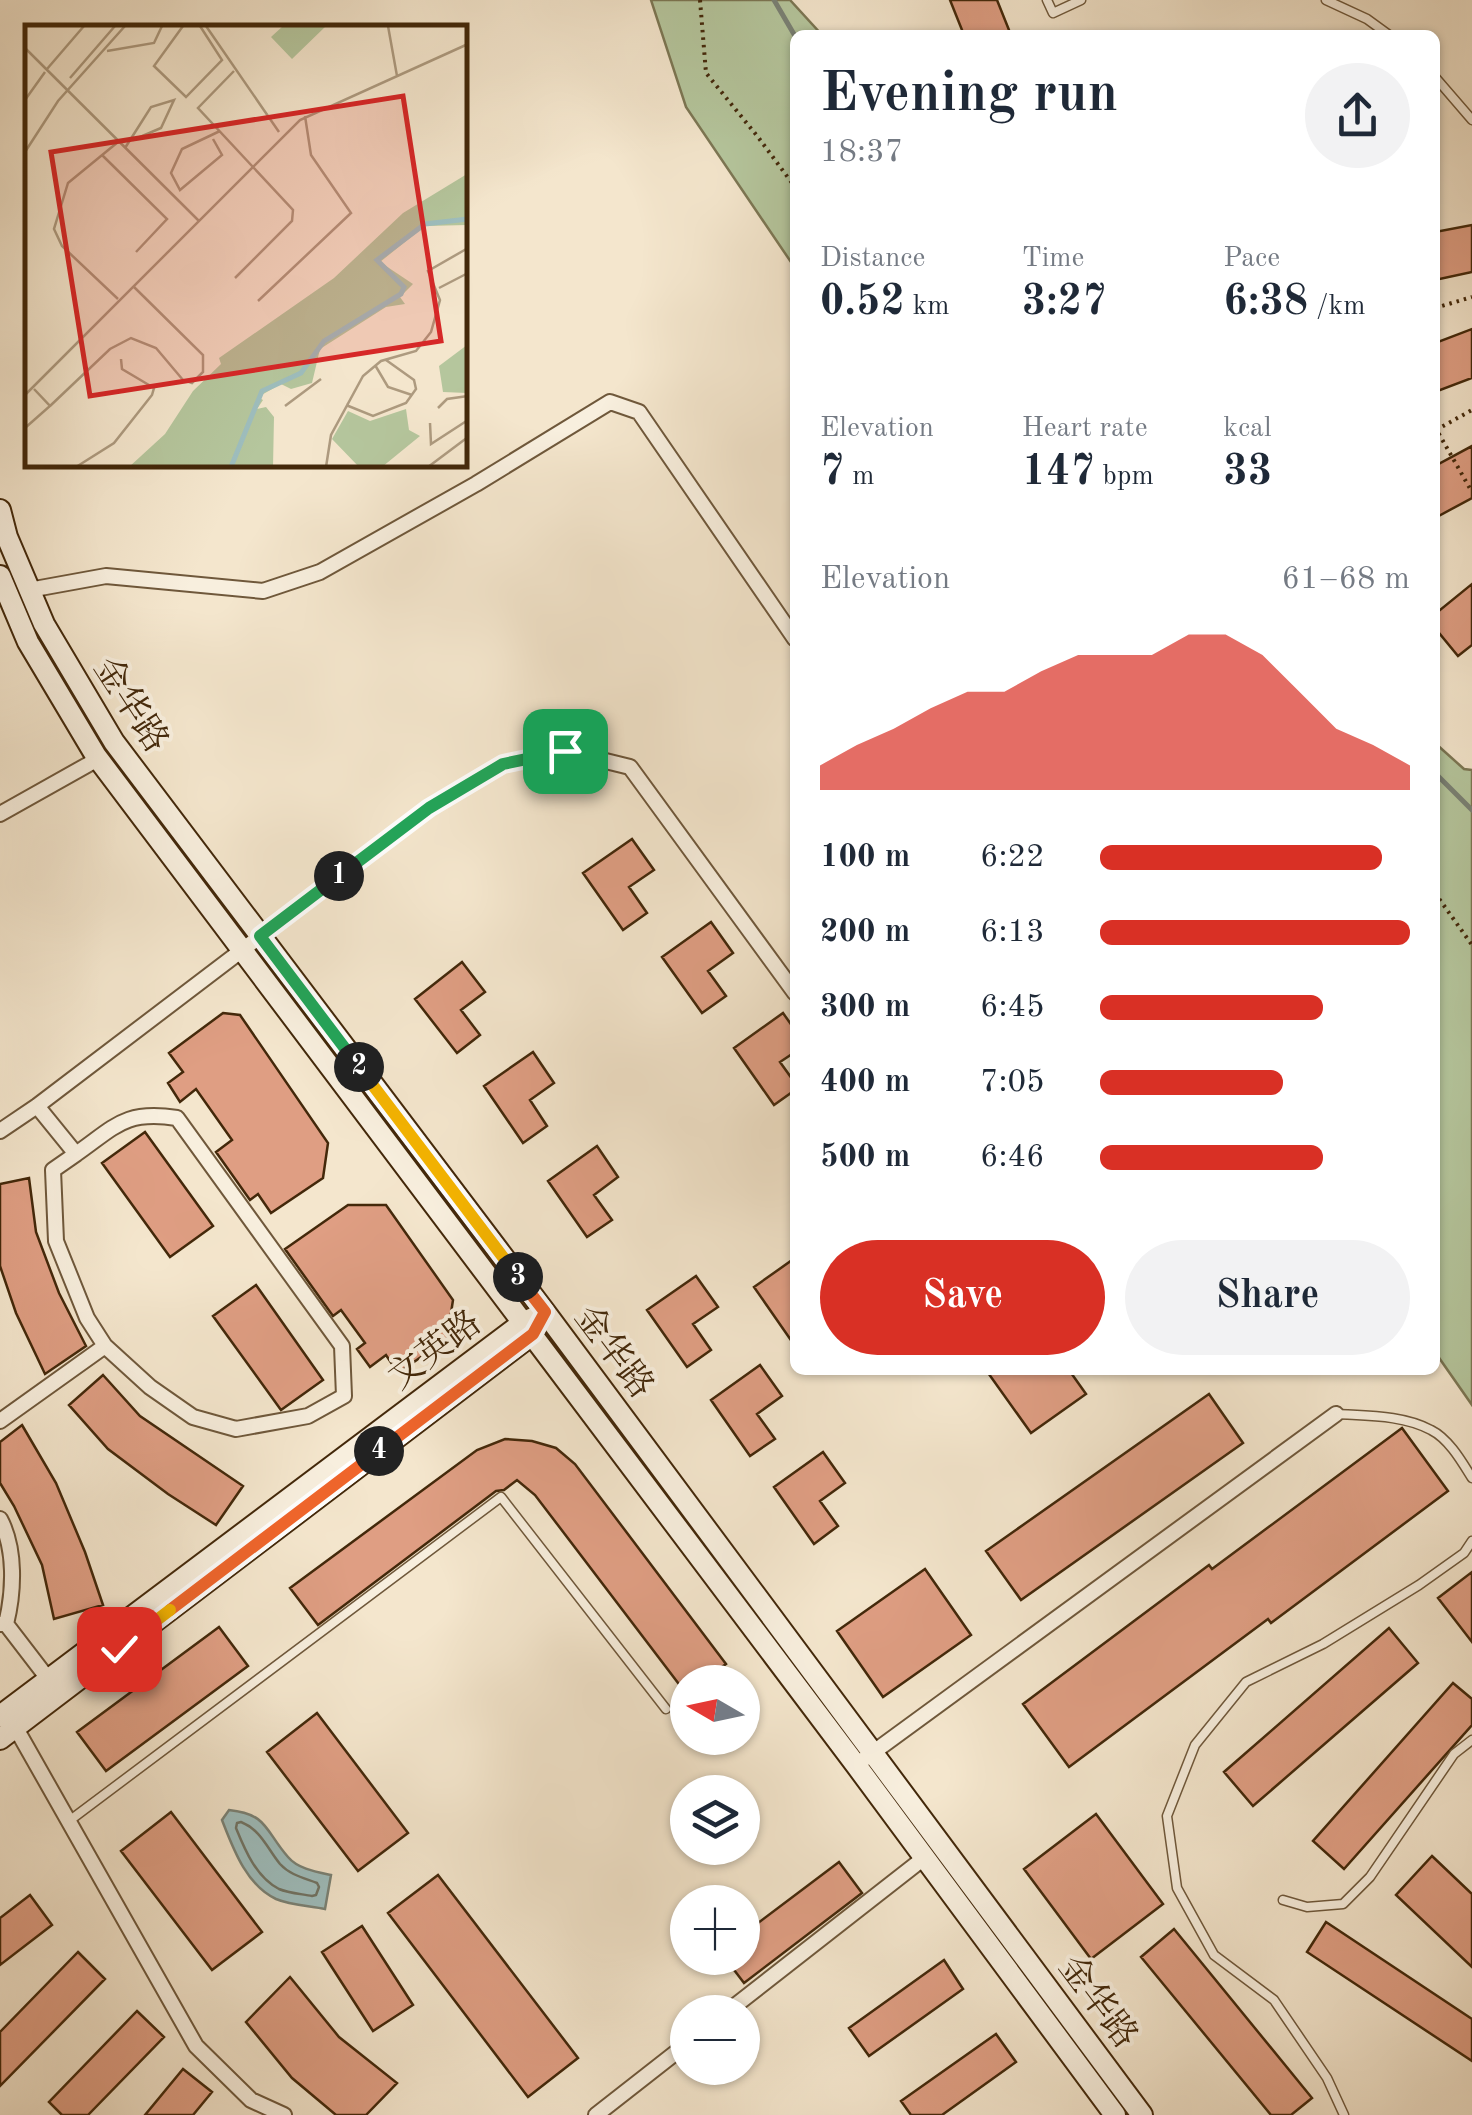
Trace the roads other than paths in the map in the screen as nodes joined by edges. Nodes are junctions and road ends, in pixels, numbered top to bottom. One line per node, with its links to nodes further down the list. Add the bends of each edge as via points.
1 (1047, 0): 2 (lane, via 1053,13)
2 (1081, 0)
3 (1326, 0): 4 (lane)
4 (1381, 30)
5 (1440, 83): 6 (lane)
6 (1472, 120)
7 (0, 510): 9 (main road, 金华路)
8 (0, 576): 11 (main road, 金华路, via 28,642)
9 (29, 590): 10 (street, via 106,576 263,591 320,572 610,402 639,412); 13 (main road, 金华路, via 114,742)
10 (790, 631)
11 (98, 759): 12 (street); 14 (main road, 金华路)
12 (0, 814)
13 (260, 936): 14 (street); 15 (street, via 429,808 503,764 565,751 630,768); 19 (main road, 金华路)
14 (242, 950): 16 (street); 20 (main road, 金华路)
15 (790, 986)
16 (37, 1106): 17 (street); 18 (street)
17 (0, 1131)
18 (76, 1154): 21 (street, via 53,1170 56,1241); 21 (street, via 126,1119 177,1118 342,1346 344,1396 308,1416 236,1429 193,1417)
19 (545, 1312): 20 (main road, 文英路); 32 (main road, 金华路)
20 (528, 1328): 28 (main road, 文英路); 30 (main road, 文英路); 32 (main road, 金华路)
21 (105, 1346): 23 (street)
22 (1336, 1414): 24 (lane, via 1397,1418 1434,1430); 32 (street)
23 (0, 1421)
24 (1472, 1478)
25 (0, 1519): 27 (street, via 12,1574)
26 (1472, 1541): 42 (lane, via 1419,1585 1246,1682 1196,1745 1167,1816 1178,1888 1214,1955 1274,2000 1328,2078)
27 (3, 1624): 28 (street)
28 (49, 1680): 30 (main road, 文英路)
29 (666, 1709): 33 (lane, via 501,1498)
30 (6, 1723): 33 (street)
31 (1472, 1740): 35 (lane, via 1454,1754 1370,1876 1343,1904 1307,1907)
32 (864, 1758): 34 (main road, 金华路); 41 (main road, 金华路)
33 (69, 1822): 38 (street, via 196,2046 250,2100)
34 (924, 1858): 36 (street); 40 (main road, 金华路)
35 (1282, 1900)
36 (749, 1995)
37 (670, 2057): 39 (street)
38 (284, 2115)
39 (596, 2115)
40 (1115, 2115)
41 (1142, 2115)
42 (1344, 2115)

